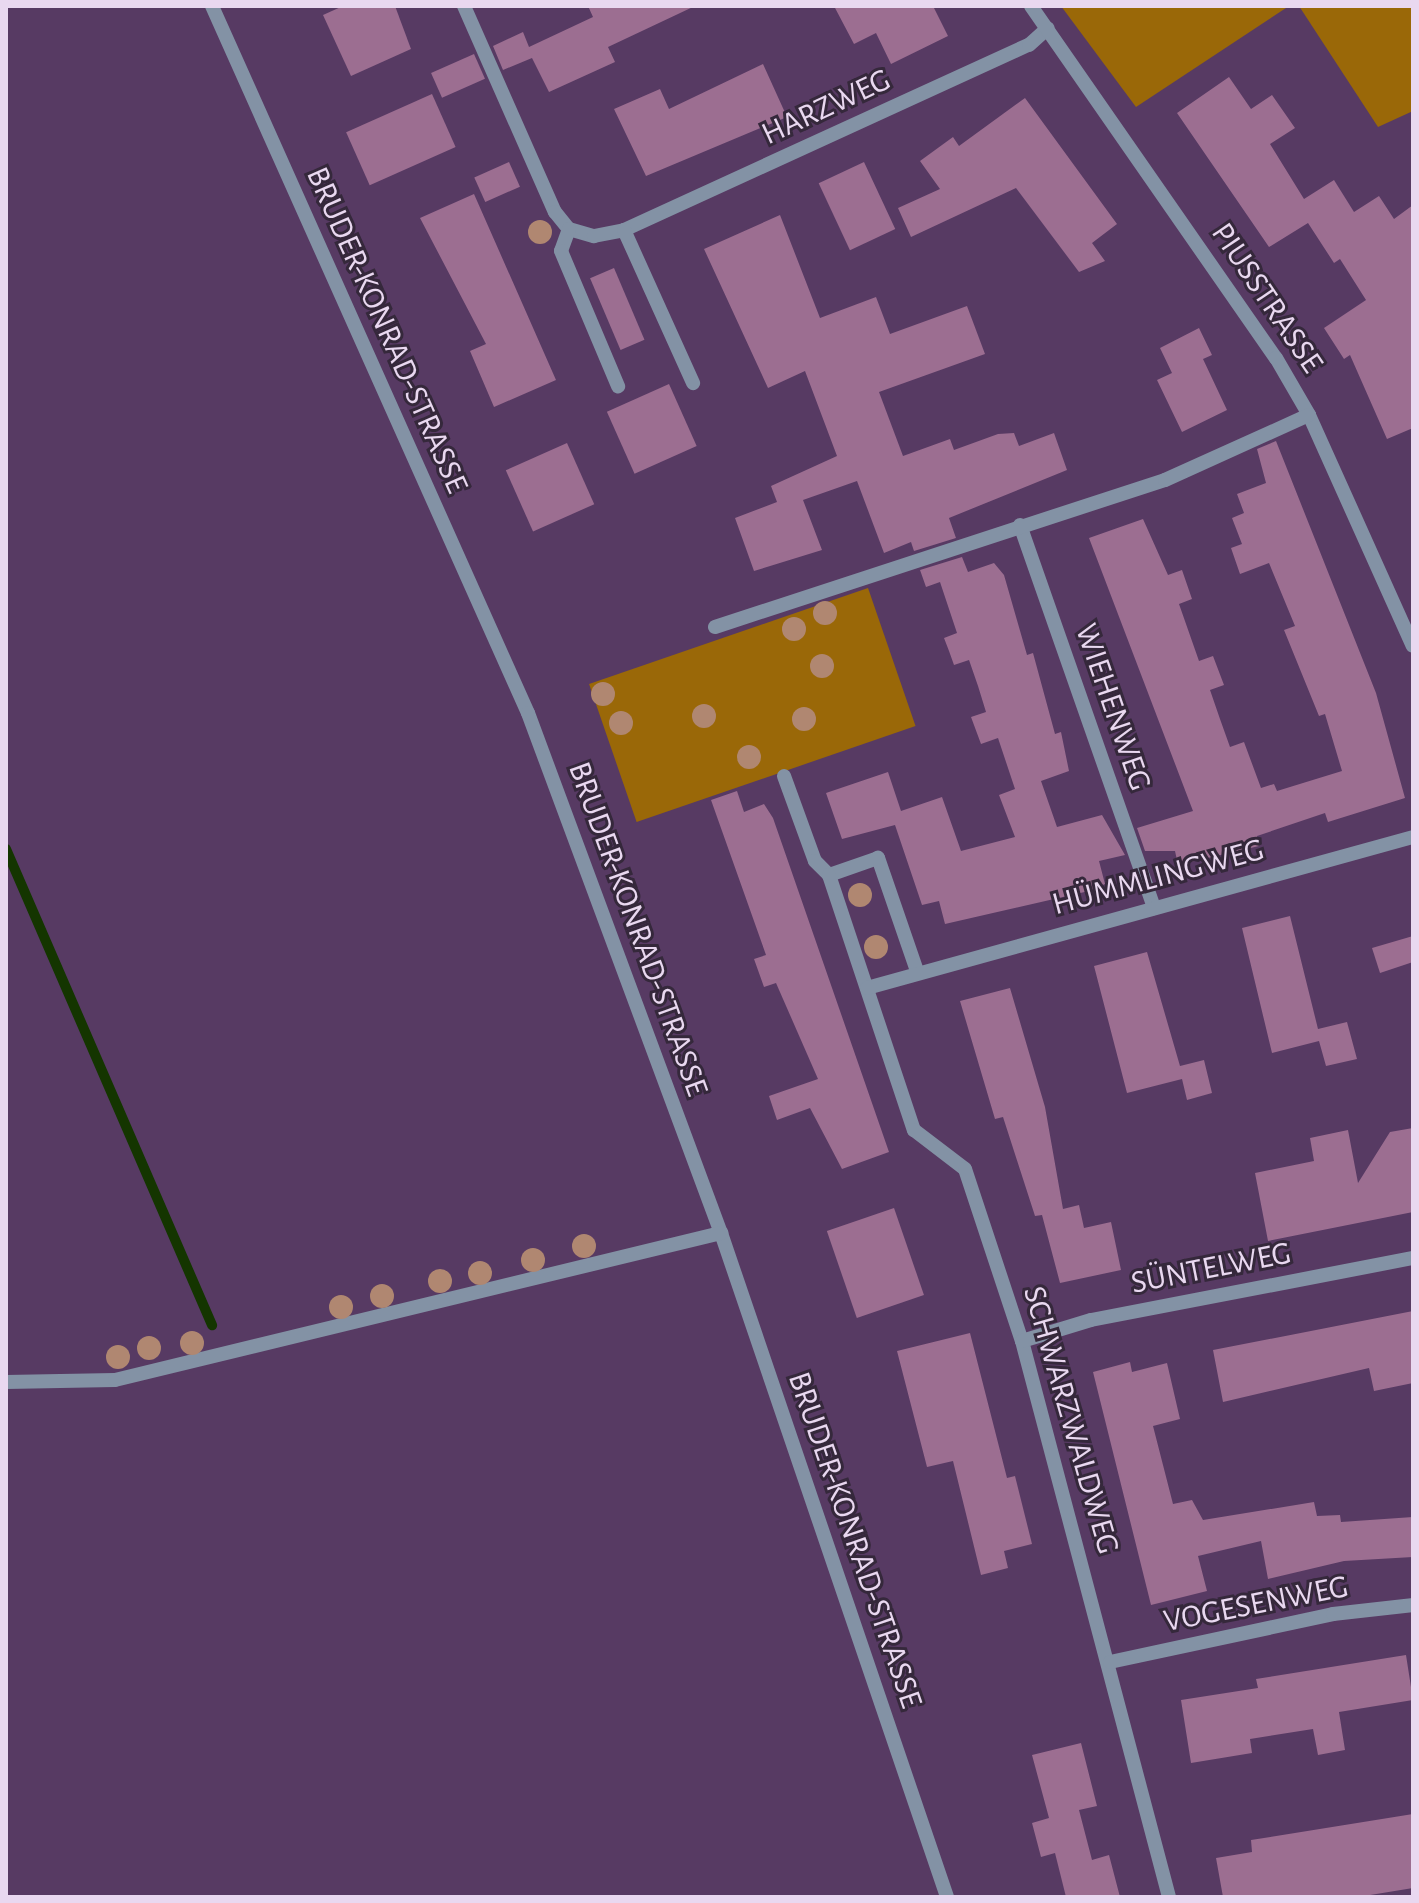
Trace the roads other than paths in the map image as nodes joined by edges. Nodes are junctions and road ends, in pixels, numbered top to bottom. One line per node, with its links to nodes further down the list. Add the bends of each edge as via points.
1 (212, 6): 19 (street, BRUDER-KONRAD-STRASSE, via 528,713)
2 (464, 6): 5 (street, via 555,212)
3 (1031, 6): 4 (street, PIUSSTRASSE)
4 (1048, 28): 6 (street, HARZWEG, via 1029,45); 9 (street, PIUSSTRASSE)
5 (569, 229): 6 (street, HARZWEG, via 594,236); 8 (street, via 561,251)
6 (624, 230): 7 (street)
7 (693, 383)
8 (618, 386)
9 (1309, 415): 10 (street, via 1165,480); 12 (street, PIUSSTRASSE)
10 (1020, 525): 11 (street); 16 (street, WIEHENWEG)
11 (715, 627)
12 (1413, 646)
13 (784, 776): 15 (street, SCHWARZWALDWEG, via 815,861)
14 (1413, 837): 16 (street, HÜMMLINGWEG)
15 (829, 875): 17 (street, via 878,858); 18 (street, SCHWARZWALDWEG)
16 (1154, 908): 17 (street, HÜMMLINGWEG)
17 (917, 971): 18 (street)
18 (867, 988): 21 (street, SCHWARZWALDWEG, via 914,1130 965,1169)
19 (721, 1233): 22 (street, via 115,1380); 25 (street, BRUDER-KONRAD-STRASSE)
20 (1413, 1258): 21 (street, SÜNTELWEG, via 1091,1320)
21 (1022, 1341): 24 (street, SCHWARZWALDWEG)
22 (6, 1382)
23 (1413, 1605): 24 (street, VOGESENWEG, via 1333,1614)
24 (1110, 1662): 26 (street, SCHWARZWALDWEG)
25 (947, 1897)
26 (1169, 1897)

